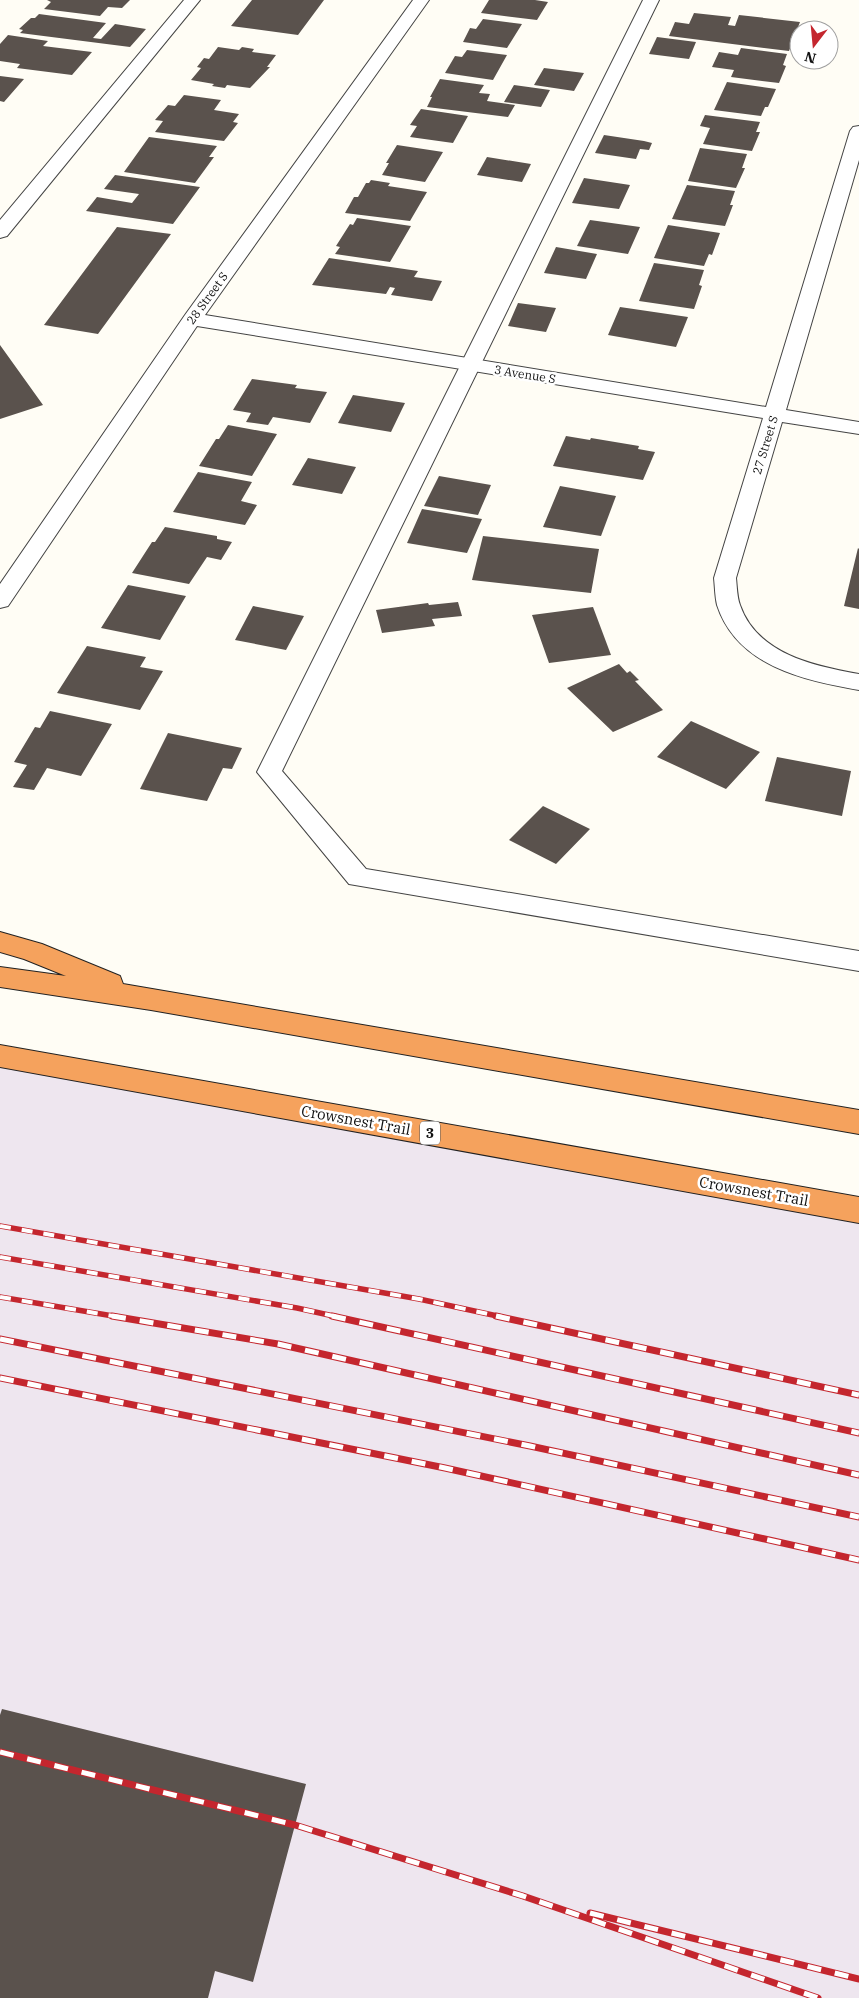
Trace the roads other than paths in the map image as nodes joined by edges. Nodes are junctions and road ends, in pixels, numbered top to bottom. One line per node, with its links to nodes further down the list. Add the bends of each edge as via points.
1 (192, 0): 5 (street)
2 (421, 0): 6 (street, 28 Street S)
3 (650, 0): 7 (street)
4 (859, 131): 8 (street, 27 Street S)
5 (0, 232)
6 (192, 319): 7 (street, 3 Avenue S); 10 (street, 28 Street S)
7 (471, 365): 8 (street, 3 Avenue S); 13 (street, via 269,772 358,877)
8 (774, 414): 9 (street, 3 Avenue S); 11 (street, 27 Street S, via 725,578 729,610 748,639 764,651 817,674)
9 (859, 428)
10 (1, 594)
11 (859, 682)
12 (0, 942): 15 (highway, via 32,951)
13 (859, 961)
14 (0, 977): 15 (highway)
15 (151, 999): 17 (highway)
16 (0, 1056): 18 (highway, Crowsnest Trail / 3)
17 (859, 1122)
18 (859, 1210)

